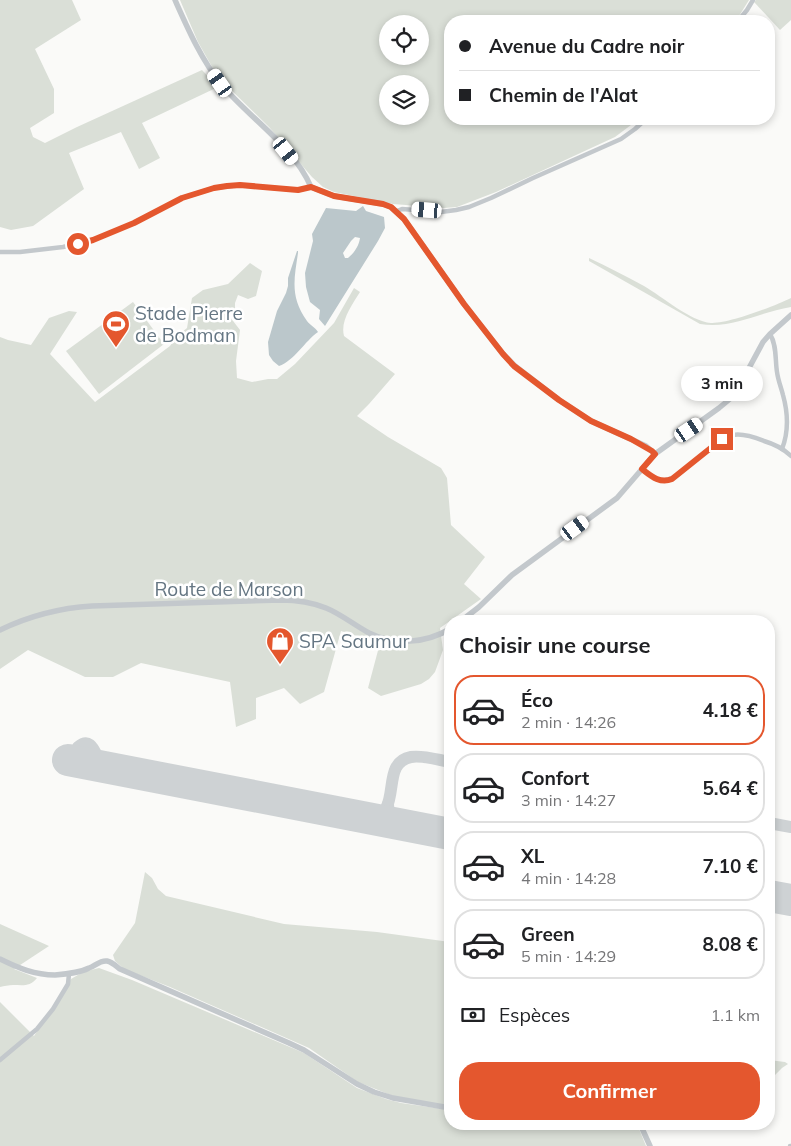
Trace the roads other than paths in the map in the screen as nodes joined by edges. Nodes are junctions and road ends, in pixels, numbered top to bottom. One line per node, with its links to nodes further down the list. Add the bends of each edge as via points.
1 (175, 0): 5 (street, via 192,39 220,83 286,151 306,175)
2 (753, 0): 3 (street)
3 (743, 15)
4 (639, 125): 6 (street, via 621,139 469,207 441,212)
5 (311, 187): 6 (street, via 334,196 383,204); 7 (street, via 298,190 240,185 214,188 182,198 93,240 63,247)
6 (396, 211): 11 (street, via 514,366 585,417 646,446)
7 (0, 252)
8 (791, 315): 9 (street)
9 (770, 334): 10 (street, via 788,424); 11 (street, via 731,398)
10 (782, 448): 12 (street); 13 (street, via 749,436 732,435 722,439 668,481 657,480)
11 (655, 454): 13 (street)
12 (791, 456)
13 (642, 469): 14 (street, via 617,498 512,575)
14 (469, 615)
15 (0, 630): 16 (street, Route de Marson, via 28,618 70,608 281,600 302,601 327,608 369,633 391,640 410,642)
16 (444, 632)
17 (0, 960): 18 (street, via 34,973)
18 (69, 974): 19 (street, via 68,984 48,1016); 20 (street, via 101,962 111,962 120,969 304,1050 374,1092)
19 (0, 1060)
20 (444, 1107)
21 (643, 1130): 22 (street)
22 (650, 1146)

